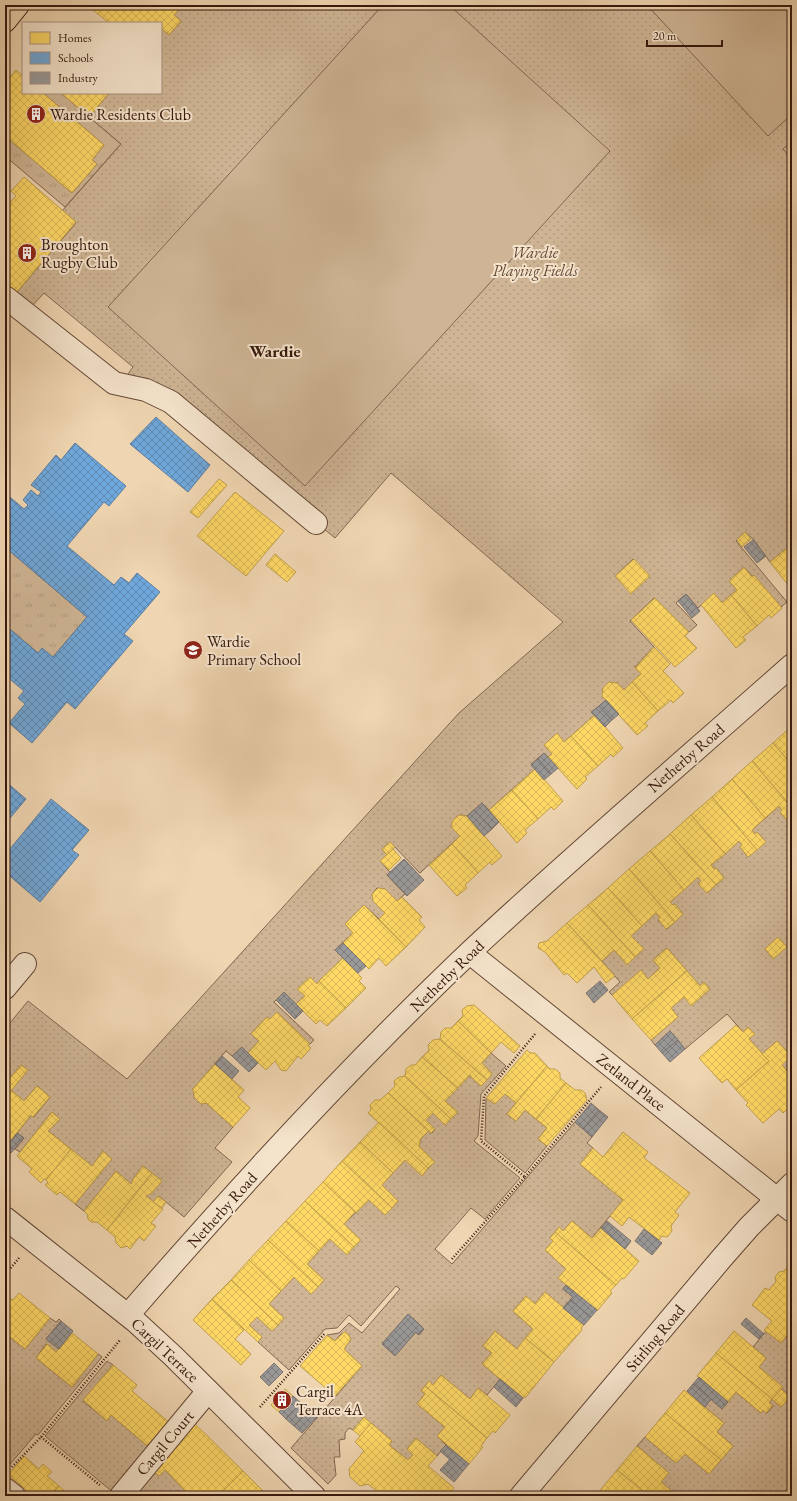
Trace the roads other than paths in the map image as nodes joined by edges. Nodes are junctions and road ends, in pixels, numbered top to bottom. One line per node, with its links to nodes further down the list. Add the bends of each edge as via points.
1 (18, 5): 2 (main road)
2 (5, 21)
3 (5, 297): 4 (street, via 114,383 146,390 171,402)
4 (316, 524)
5 (792, 665): 6 (street, Netherby Road, via 578,852)
6 (470, 953): 9 (street, Zetland Place, via 616,1069); 11 (street, Netherby Road, via 365,1056 298,1127)
7 (25, 964): 8 (street)
8 (5, 988)
9 (787, 1198): 17 (street, Stirling Road, via 721,1259)
10 (5, 1218): 11 (street, Cargil Terrace)
11 (132, 1318): 12 (street, Cargil Terrace)
12 (208, 1391): 14 (street, Cargil Court); 16 (street, Cargil Terrace)
13 (7, 1479): 15 (street)
14 (112, 1492)
15 (14, 1496)
16 (314, 1496)
17 (521, 1496)

